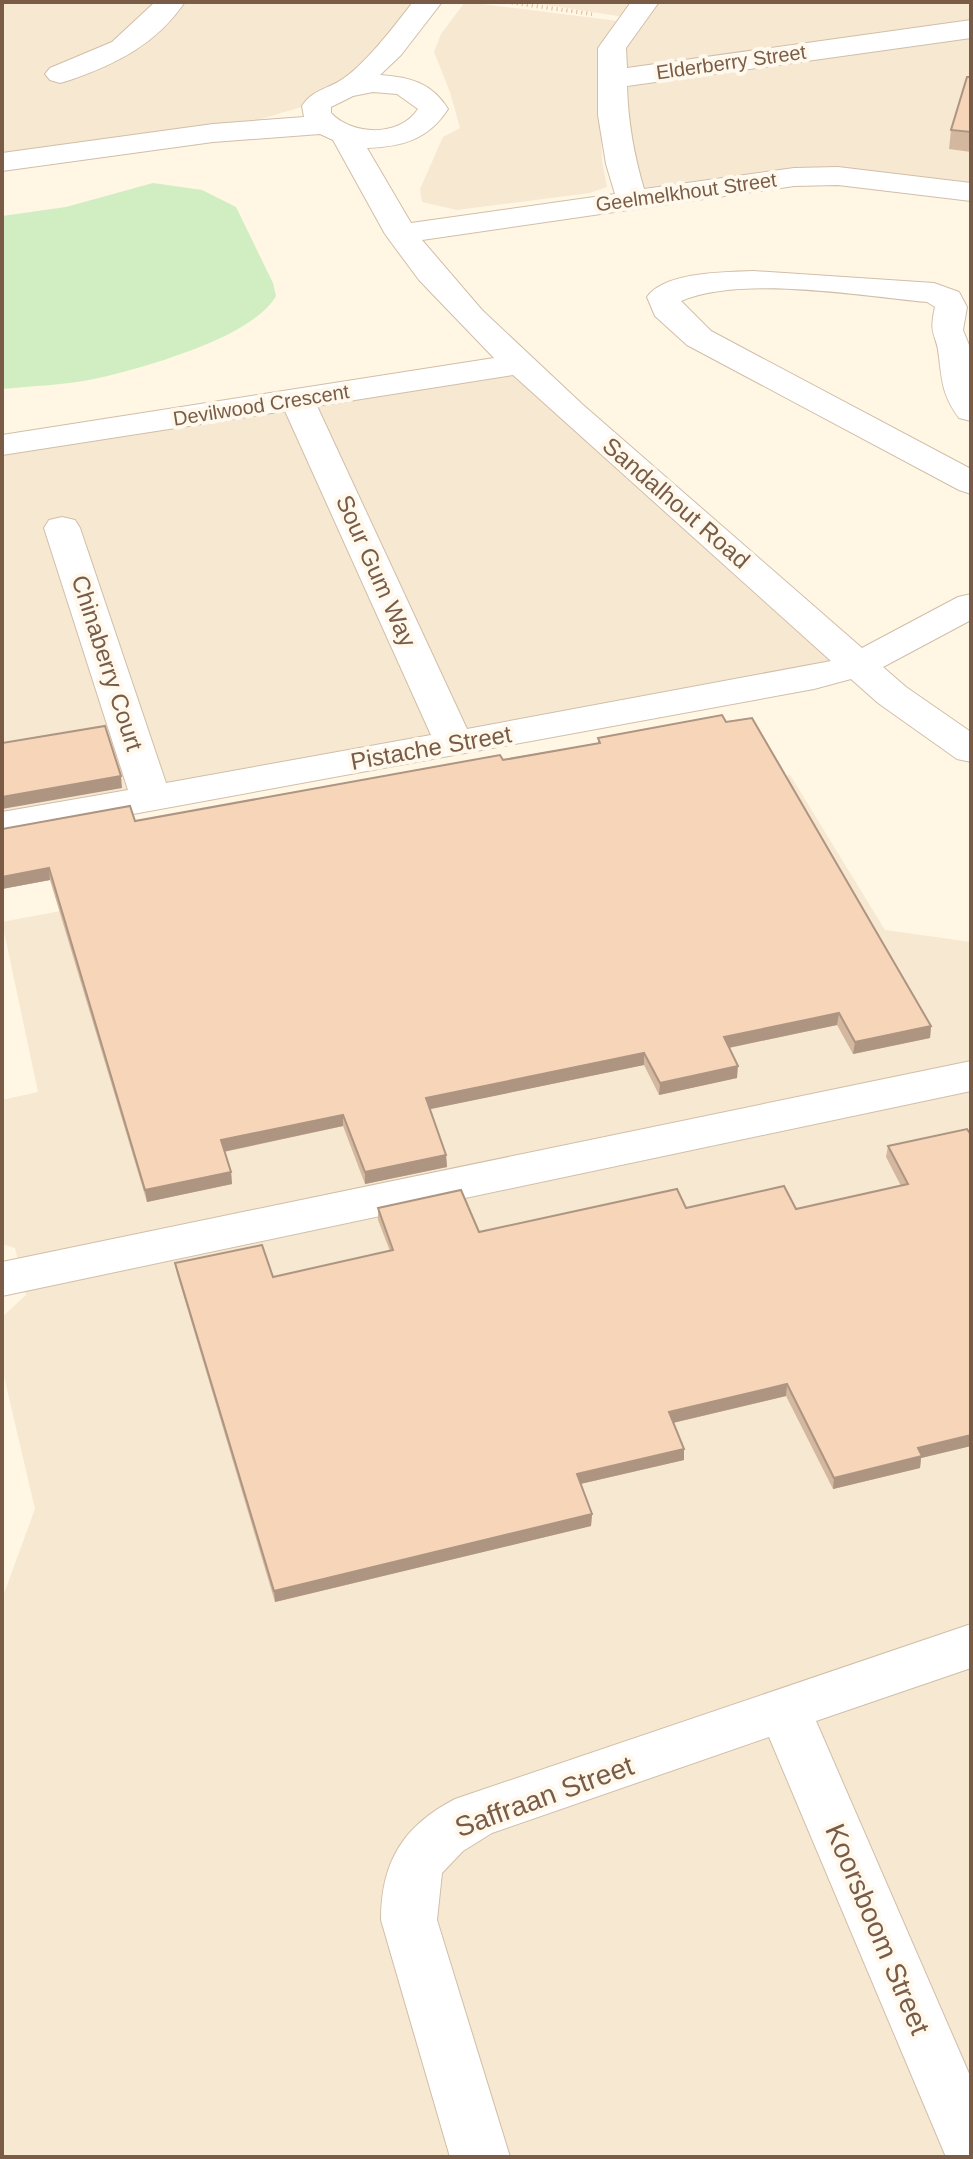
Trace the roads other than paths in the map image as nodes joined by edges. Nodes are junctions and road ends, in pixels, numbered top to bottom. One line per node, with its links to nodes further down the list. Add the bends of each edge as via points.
1 (428, 2): 5 (street)
2 (166, 8): 6 (street, via 122,51)
3 (638, 10): 7 (street, via 612,48)
4 (971, 29): 7 (street, Elderberry Street)
5 (391, 49): 8 (street); 9 (street)
6 (60, 74)
7 (613, 79): 14 (street, via 613,115)
8 (352, 85): 9 (street); 10 (street)
9 (413, 89): 11 (street, via 428,98 433,109 429,120)
10 (330, 120): 11 (street, via 369,138); 12 (street); 15 (street, Sandalhout Road)
11 (414, 130): 15 (street, via 395,172)
12 (2, 162)
13 (971, 192): 14 (street, Geelmelkhout Street, via 823,175)
14 (632, 199): 15 (street, Geelmelkhout Street)
15 (394, 219): 16 (street, Sandalhout Road, via 460,306)
16 (521, 364): 17 (street, Devilwood Crescent); 23 (street, Sandalhout Road)
17 (297, 399): 19 (street, Devilwood Crescent); 24 (street, Sour Gum Way)
18 (971, 411): 20 (street, via 956,381 956,354 946,330 951,307 934,293 783,280 702,284 663,297 667,309 699,338)
19 (2, 445)
20 (970, 481)
21 (62, 528): 26 (street, Chinaberry Court)
22 (971, 605): 23 (street, Pistache Street)
23 (859, 665): 24 (street, Pistache Street, via 814,678); 25 (street, Sandalhout Road)
24 (454, 744): 26 (street, Pistache Street)
25 (971, 750)
26 (151, 798): 27 (street, Pistache Street)
27 (2, 825)
28 (971, 1076): 29 (street)
29 (2, 1279)
30 (971, 1646): 31 (street, Saffraan Street)
31 (785, 1711): 32 (street, Koorsboom Street); 33 (street, Saffraan Street, via 474,1816 453,1826 422,1856 412,1876 409,1920)
32 (971, 2147)
33 (480, 2157)

